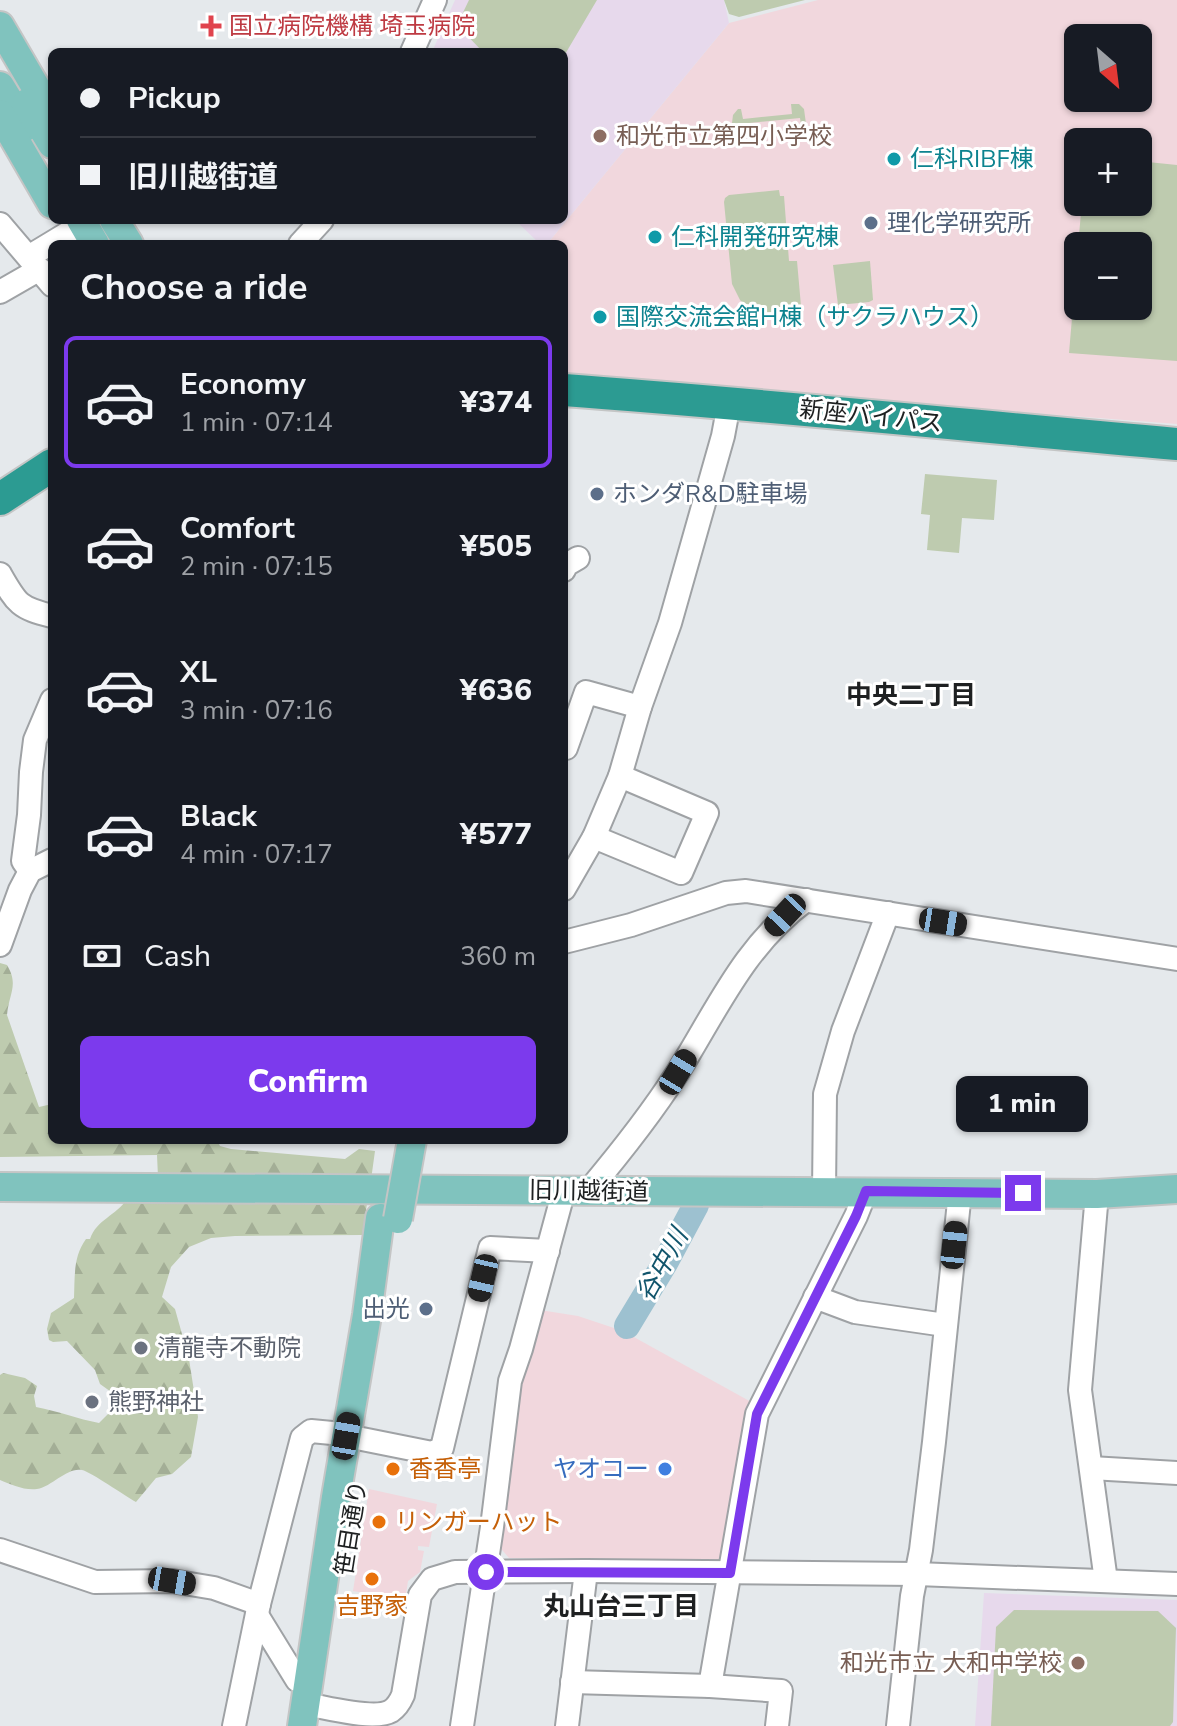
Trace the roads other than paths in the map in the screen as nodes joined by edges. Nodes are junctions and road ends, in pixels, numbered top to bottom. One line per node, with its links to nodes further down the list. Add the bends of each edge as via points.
1 (435, 0): 3 (street)
2 (0, 26): 6 (main road)
3 (414, 48)
4 (0, 58): 8 (main road)
5 (0, 86): 9 (main road)
6 (48, 108)
7 (0, 114): 10 (main road)
8 (48, 137)
9 (48, 165)
10 (48, 197)
11 (0, 224): 16 (street)
12 (318, 224): 15 (street)
13 (71, 229): 14 (main road)
14 (89, 240)
15 (304, 240)
16 (41, 270): 17 (street)
17 (0, 292)
18 (568, 390): 21 (highway, 新座バイパス)
19 (568, 406): 20 (highway, 新座バイパス)
20 (726, 420): 22 (highway, 新座バイパス); 29 (street, via 670,623)
21 (1177, 444)
22 (1177, 459)
23 (48, 468): 25 (highway)
24 (48, 488): 26 (highway)
25 (0, 499)
26 (0, 518)
27 (0, 574): 28 (street, via 22,607)
28 (48, 615)
29 (640, 707): 31 (street, via 586,692); 32 (street)
30 (48, 709): 35 (street, via 35,740 31,772 23,861)
31 (568, 742)
32 (620, 776): 33 (street); 33 (street, via 707,813 681,873)
33 (594, 837): 36 (street)
34 (48, 862): 35 (street)
35 (30, 871): 40 (street)
36 (568, 882)
37 (806, 900): 38 (street); 39 (street, via 726,893); 46 (street, via 754,949 629,1142)
38 (888, 913): 41 (street); 49 (street, via 825,1094)
39 (568, 941)
40 (0, 945)
41 (1177, 959)
42 (392, 1144): 51 (main road, 笹目通り)
43 (411, 1144): 51 (main road, 笹目通り, bridge)
44 (0, 1187): 46 (main road, 旧川越街道)
45 (1177, 1189): 50 (main road, 旧川越街道)
46 (577, 1190): 49 (main road, 旧川越街道); 52 (street)
47 (866, 1191): 48 (main road, 旧川越街道); 49 (main road, 旧川越街道); 53 (street)
48 (960, 1192): 50 (main road, 旧川越街道); 54 (street)
49 (824, 1193)
50 (1097, 1194): 56 (street, via 1080,1390)
51 (389, 1218): 55 (main road, 笹目通り, via 367,1315)
52 (548, 1251): 55 (street, via 490,1248 442,1448 432,1453); 60 (street, via 510,1381)
53 (815, 1297): 54 (street, via 855,1312); 61 (street, via 757,1414)
54 (945, 1325): 62 (street)
55 (356, 1438): 65 (street, via 311,1431 302,1438); 68 (main road, 笹目通り)
56 (1091, 1468): 57 (street); 63 (street)
57 (1177, 1473)
58 (0, 1550): 65 (street, via 95,1582 172,1581 214,1588)
59 (586, 1571): 60 (street); 61 (street); 66 (street)
60 (486, 1572): 69 (street, via 443,1574 425,1586); 71 (street)
61 (730, 1573): 62 (street); 67 (street)
62 (917, 1574): 63 (street); 74 (street)
63 (1106, 1581): 64 (street)
64 (1177, 1584)
65 (258, 1610): 68 (street); 70 (street)
66 (572, 1682): 67 (street); 72 (street)
67 (710, 1686): 73 (street, via 781,1691)
68 (311, 1709): 69 (street)
69 (399, 1718)
70 (234, 1726)
71 (462, 1726)
72 (567, 1726)
73 (777, 1726)
74 (898, 1726)

